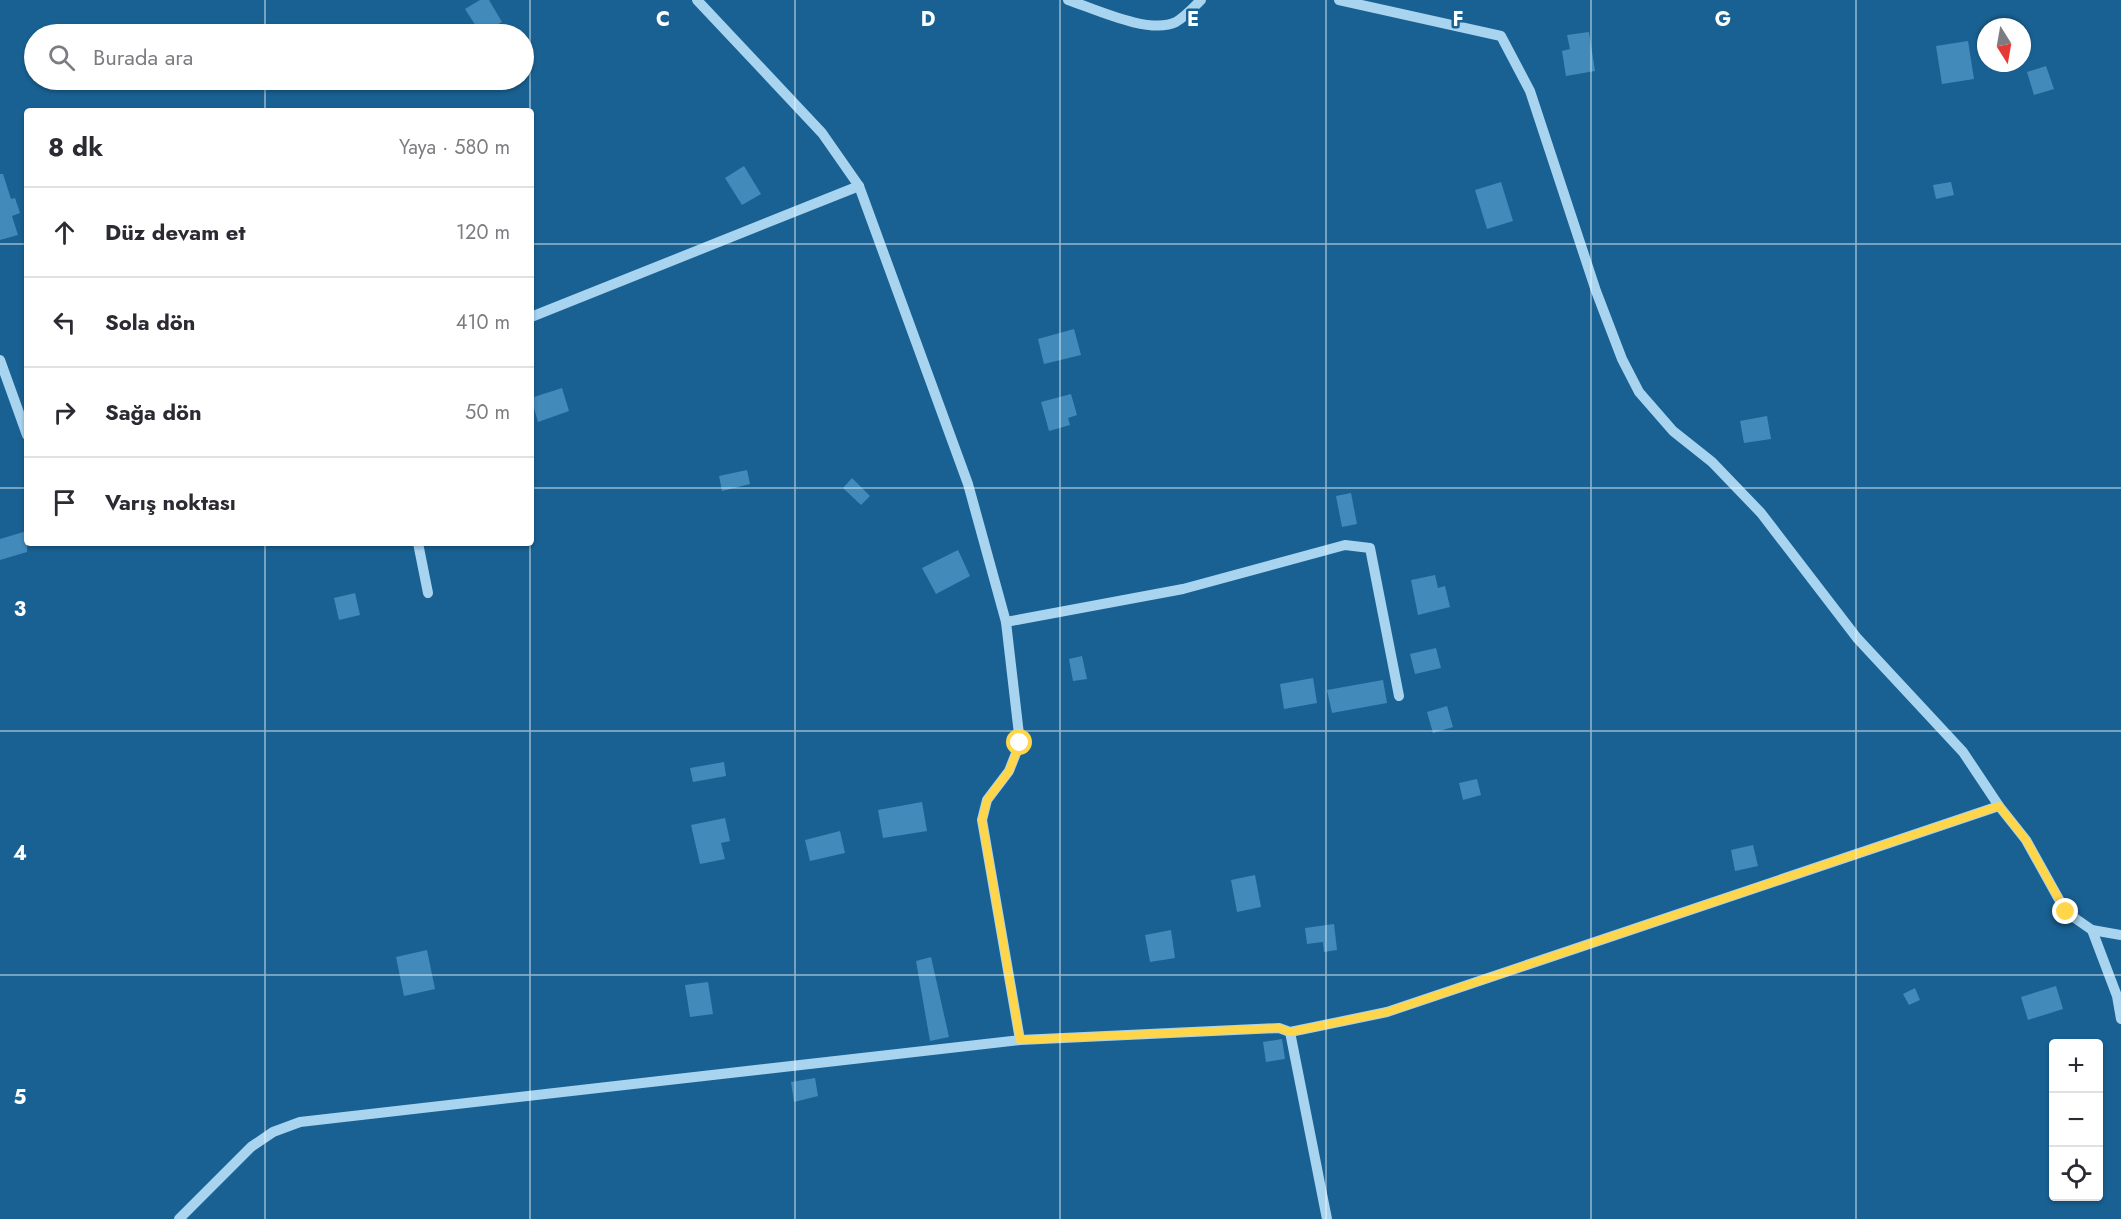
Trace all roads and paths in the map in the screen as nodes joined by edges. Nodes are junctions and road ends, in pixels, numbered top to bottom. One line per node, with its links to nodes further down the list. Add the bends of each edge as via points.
1 (698, 0): 5 (street, via 822,133)
2 (1068, 0): 3 (street, via 1138,23 1160,26 1177,21)
3 (1201, 0)
4 (1339, 0): 13 (street, via 1501,36 1530,91 1596,291 1639,392 1673,431 1712,462 1761,513 1857,638 1963,752)
5 (859, 186): 6 (street); 11 (street, via 968,484)
6 (534, 316)
7 (0, 360): 8 (street)
8 (24, 427)
9 (419, 546): 10 (street)
10 (428, 593)
11 (1006, 622): 12 (street, via 1183,589 1345,546 1370,548); 18 (street, via 1020,743 1009,771 987,800 982,820)
12 (1399, 696)
13 (1999, 806): 14 (street, via 2026,840 2066,912); 17 (street, via 1387,1012)
14 (2092, 930): 15 (street); 16 (street, via 2117,996)
15 (2121, 935)
16 (2121, 1019)
17 (1290, 1032): 18 (street, via 1279,1028); 20 (street)
18 (1020, 1040): 19 (street, via 300,1122 273,1132 251,1147)
19 (179, 1219)
20 (1327, 1219)

